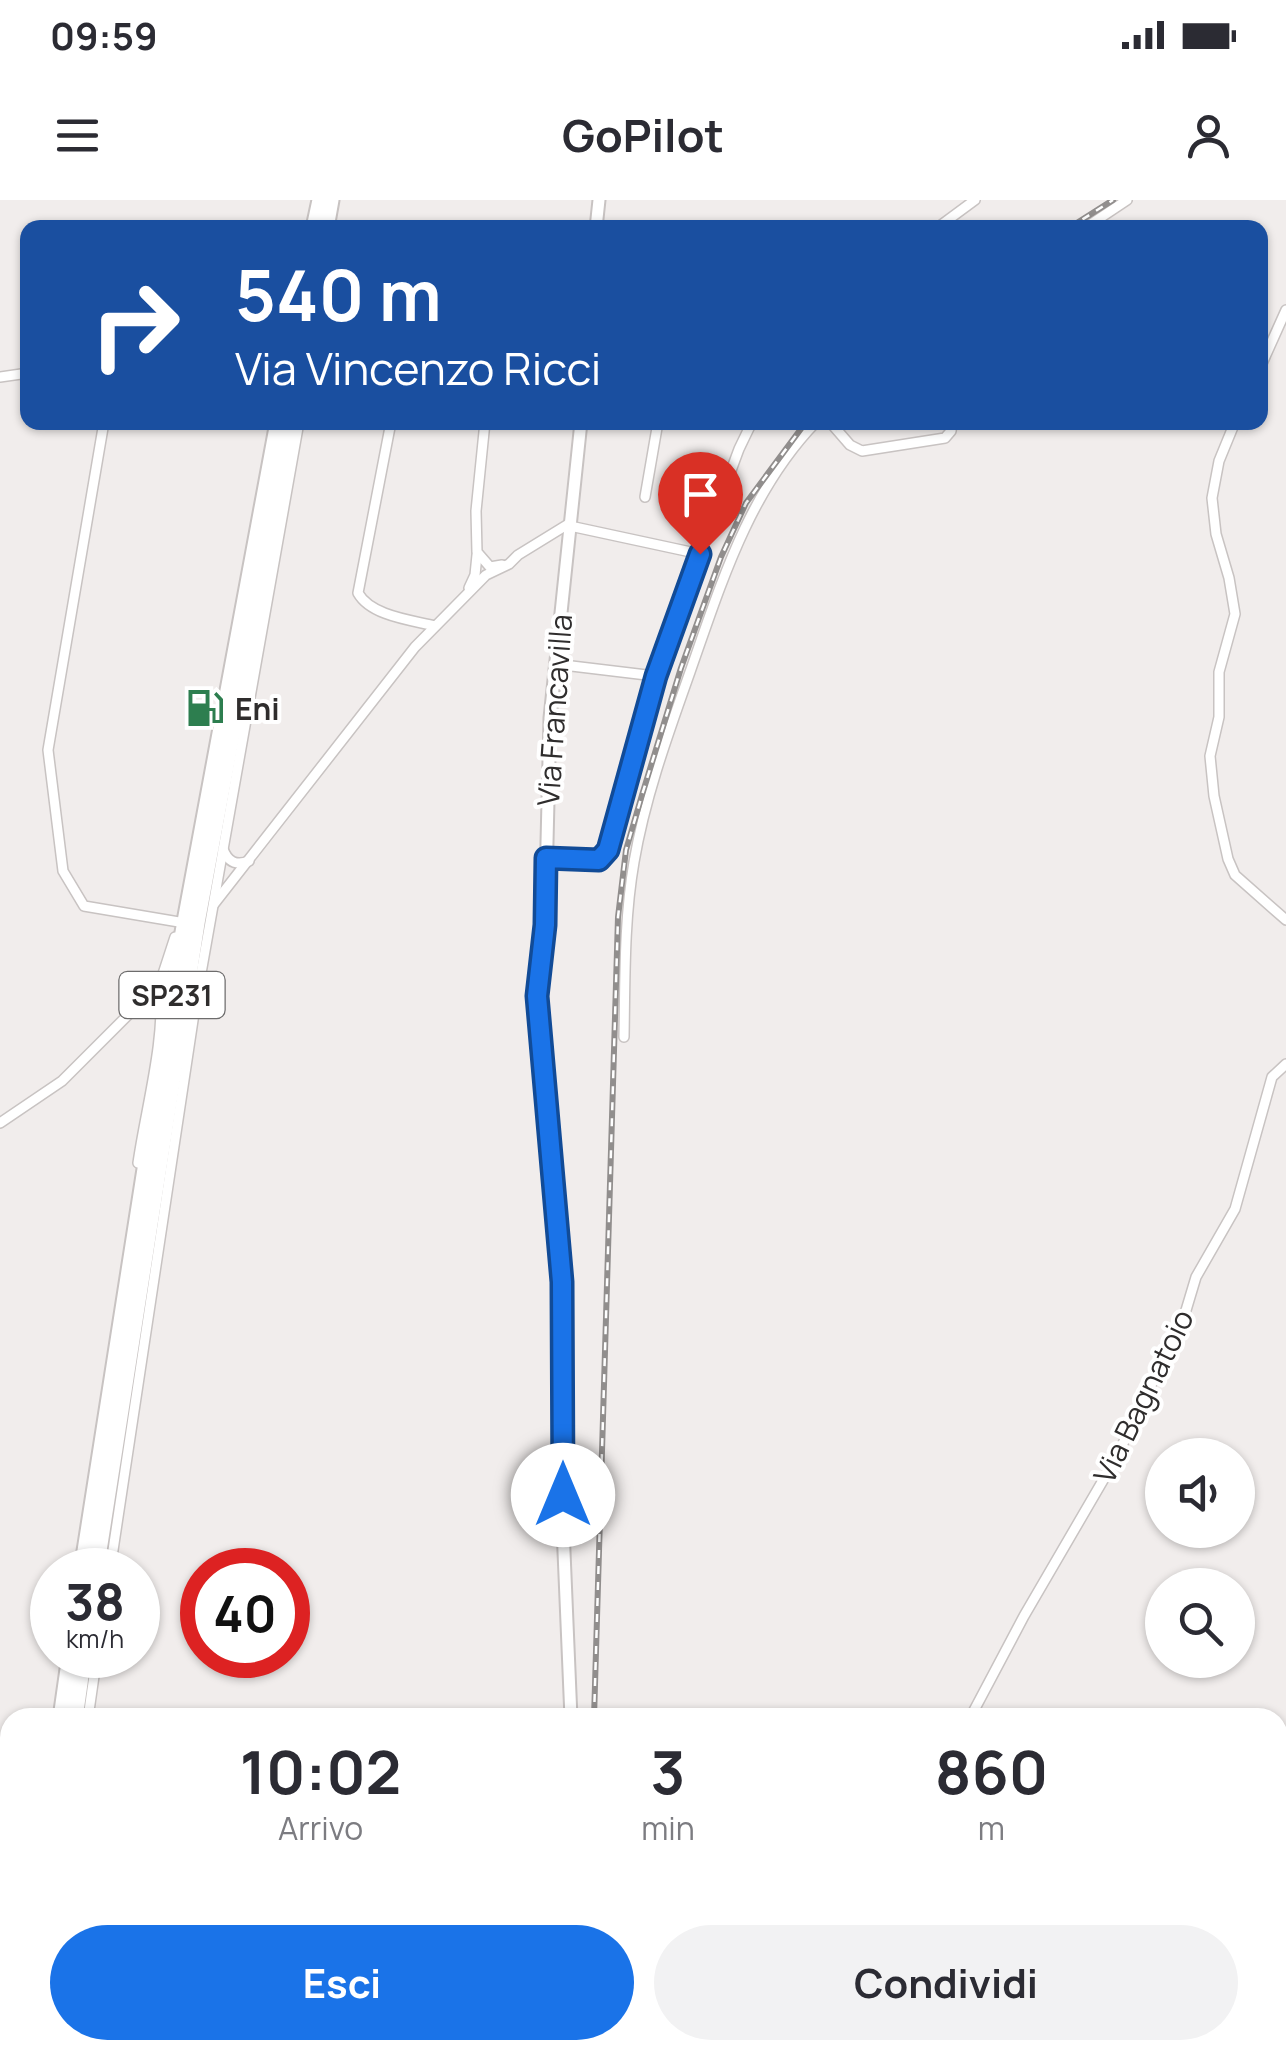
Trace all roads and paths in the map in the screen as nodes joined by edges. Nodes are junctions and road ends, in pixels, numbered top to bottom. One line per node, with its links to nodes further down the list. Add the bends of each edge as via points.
1 (975, 200): 3 (street)
2 (1127, 200): 4 (street)
3 (949, 220)
4 (1097, 220)
5 (1286, 310): 6 (street)
6 (1268, 350)
7 (103, 430): 35 (street, via 48,750 63,871 84,906)
8 (276, 430): 32 (highway, SP231)
9 (289, 430): 42 (highway, SP231, via 194,942)
10 (298, 430): 29 (street, SP231)
11 (389, 430): 26 (street, via 358,593 374,609)
12 (484, 430): 22 (street)
13 (580, 430): 21 (street, Via Francavilla)
14 (657, 430): 20 (street)
15 (749, 430): 23 (street)
16 (810, 430): 37 (street, via 772,478 739,538 663,747 633,866)
17 (837, 430): 18 (street, via 862,452 945,438)
18 (951, 430)
19 (1231, 430): 34 (street, via 1212,498 1234,614 1210,756 1214,796 1235,875)
20 (646, 497)
21 (570, 525): 23 (street); 24 (street); 27 (street, Via Francavilla)
22 (477, 552): 24 (street, via 490,566); 25 (street)
23 (700, 554): 28 (street)
24 (509, 564): 25 (street)
25 (465, 596): 26 (street)
26 (435, 626): 31 (street)
27 (555, 664): 28 (street); 30 (street, Via Francavilla)
28 (656, 676): 30 (street, via 604,857)
29 (223, 848): 31 (street, via 232,862); 33 (street, SP231)
30 (546, 858): 50 (street, Via Francavilla, via 537,996 562,1282)
31 (252, 860): 33 (street)
32 (194, 866): 35 (street); 41 (highway, SP231)
33 (214, 905): 43 (street, SP231)
34 (1286, 920)
35 (179, 922): 36 (street)
36 (160, 983): 39 (street, via 62,1080); 40 (street, via 158,1036)
37 (624, 1036)
38 (1286, 1064): 51 (street, Via Bagnatoio, via 1272,1077 1235,1208 1196,1277 1178,1337)
39 (0, 1123)
40 (83, 1548)
41 (84, 1548)
42 (99, 1548)
43 (113, 1548)
44 (64, 1678): 47 (highway)
45 (81, 1678): 48 (highway)
46 (94, 1678): 49 (street)
47 (59, 1708)
48 (76, 1708)
49 (90, 1708)
50 (571, 1708)
51 (975, 1708)

